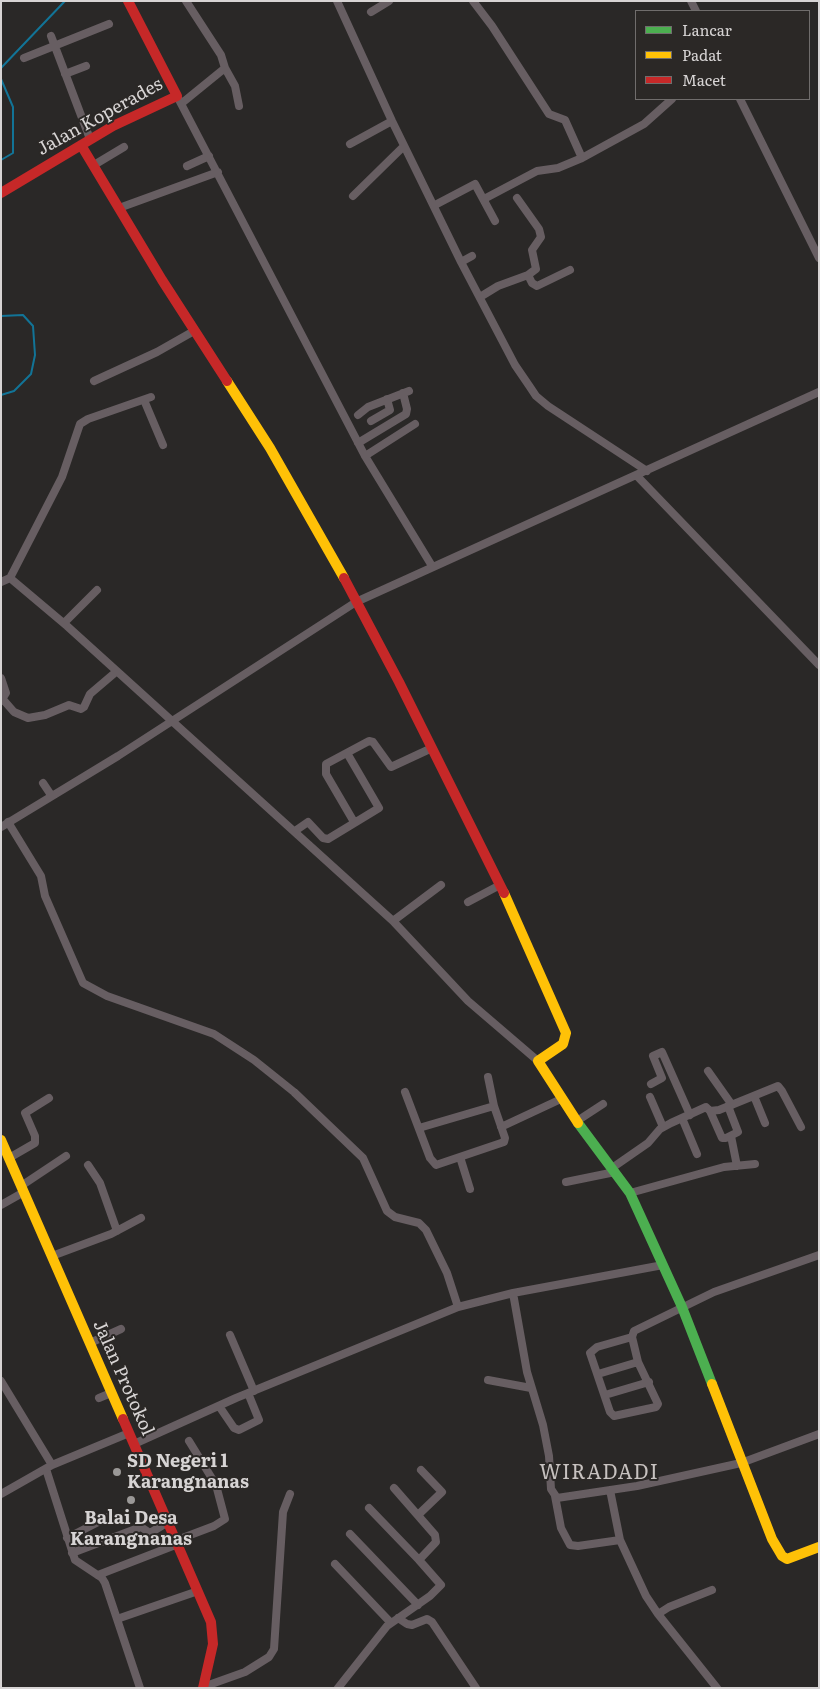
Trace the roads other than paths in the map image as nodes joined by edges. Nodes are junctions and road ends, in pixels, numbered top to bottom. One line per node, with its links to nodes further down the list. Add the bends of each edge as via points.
1 (128, 1): 14 (street, Jalan Koperades)
2 (186, 1): 12 (street, via 221,55)
3 (337, 1): 18 (street)
4 (389, 1): 6 (street)
5 (473, 1): 25 (street, via 549,114 565,120)
6 (372, 12)
7 (109, 24): 9 (street)
8 (51, 36): 9 (street)
9 (55, 46): 10 (street); 13 (street)
10 (24, 58)
11 (86, 66): 13 (street)
12 (225, 68): 14 (street); 17 (street, via 235,86)
13 (65, 74): 19 (street)
14 (180, 100): 19 (street, Jalan Koperades); 24 (street)
15 (671, 100): 25 (street, via 644,124)
16 (740, 100): 37 (street)
17 (239, 106)
18 (392, 121): 20 (street); 22 (street)
19 (90, 139): 21 (street, Jalan Koperades)
20 (350, 144)
21 (81, 145): 26 (street); 29 (street, Jalan Koperades)
22 (404, 146): 30 (street); 33 (street)
23 (124, 147): 26 (street)
24 (209, 156): 27 (street); 28 (street)
25 (582, 158): 32 (street, via 558,168 537,171)
26 (94, 165): 34 (street)
27 (187, 166)
28 (218, 172): 34 (street); 49 (street)
29 (1, 193)
30 (353, 196)
31 (517, 198): 40 (street, via 541,237 532,250 536,269)
32 (484, 199): 33 (street, via 475,184); 35 (street)
33 (435, 205): 38 (street)
34 (119, 208): 42 (street)
35 (495, 221)
36 (472, 256): 38 (street)
37 (819, 258)
38 (461, 262): 41 (street)
39 (570, 270): 40 (street, via 537,286)
40 (528, 275): 41 (street)
41 (480, 297): 52 (street, via 515,365 536,396)
42 (194, 331): 43 (street); 58 (street, via 270,448)
43 (94, 381)
44 (819, 392): 52 (street)
45 (386, 399): 46 (street); 47 (street, via 390,410); 49 (street, via 406,392 406,414)
46 (358, 415)
47 (371, 421)
48 (415, 424): 51 (street)
49 (358, 443): 51 (street)
50 (163, 445): 55 (street, via 147,399 80,424 62,478)
51 (365, 456): 54 (street)
52 (647, 471): 53 (street)
53 (637, 476): 54 (street); 60 (street)
54 (432, 566): 58 (street)
55 (10, 578): 56 (street); 59 (street)
56 (1, 582)
57 (97, 590): 59 (street)
58 (356, 602): 64 (street); 65 (street)
59 (64, 623): 61 (street)
60 (819, 665)
61 (117, 671): 63 (street, via 90,694 81,709 69,705 28,718 14,712); 64 (street)
62 (1, 678): 63 (street, via 6,693)
63 (2, 699)
64 (172, 721): 68 (street); 72 (street)
65 (432, 748): 66 (street, via 394,767 389,766 371,741); 74 (street)
66 (347, 752): 70 (street, via 329,762 325,770); 70 (street, via 379,806)
67 (43, 783): 68 (street)
68 (51, 796): 69 (street)
69 (8, 822): 71 (street); 120 (street, via 41,876 45,896 83,983 107,996 214,1034 294,1092 363,1158 387,1211 395,1217 419,1223 426,1230 447,1273)
70 (354, 822): 72 (street, via 328,839 308,822)
71 (1, 827)
72 (295, 831): 76 (street)
73 (441, 884): 76 (street)
74 (500, 885): 75 (street); 77 (street, via 566,1033 563,1044)
75 (468, 902)
76 (393, 921): 77 (street, via 468,1001)
77 (538, 1061): 87 (street)
78 (708, 1071): 90 (street)
79 (672, 1074): 81 (street); 81 (street, via 660,1052 653,1057); 92 (street)
80 (488, 1077): 89 (street)
81 (662, 1078): 82 (street)
82 (651, 1084)
83 (405, 1092): 98 (street)
84 (754, 1096): 90 (street); 94 (street); 97 (street, via 779,1087)
85 (48, 1098): 104 (street, via 26,1113 35,1136 34,1143)
86 (650, 1098): 96 (street)
87 (561, 1099): 93 (street); 95 (street)
88 (603, 1104): 93 (street)
89 (494, 1106): 95 (street); 98 (street)
90 (730, 1106): 91 (street); 99 (street, via 738,1132)
91 (710, 1111): 92 (street, via 706,1107); 99 (street, via 722,1138)
92 (686, 1116): 96 (street); 101 (street)
93 (577, 1121): 108 (street)
94 (765, 1123)
95 (502, 1127): 103 (street, via 504,1142)
96 (664, 1127): 108 (street)
97 (801, 1127)
98 (419, 1128): 103 (street, via 434,1164)
99 (731, 1136): 107 (street)
100 (1, 1141): 104 (street, Jalan Protokol)
101 (697, 1154)
102 (66, 1156): 110 (street)
103 (460, 1157): 111 (street)
104 (9, 1158): 110 (street, Jalan Protokol)
105 (755, 1164): 107 (street)
106 (88, 1165): 115 (street, via 100,1184)
107 (737, 1166): 112 (street)
108 (613, 1170): 109 (street); 112 (street)
109 (566, 1182)
110 (23, 1189): 113 (street); 117 (street, Jalan Protokol)
111 (470, 1190)
112 (630, 1193): 118 (street)
113 (1, 1205)
114 (141, 1218): 115 (street)
115 (117, 1231): 117 (street)
116 (819, 1255): 121 (street, via 714,1292)
117 (52, 1256): 125 (street, Jalan Protokol)
118 (663, 1265): 119 (street); 121 (street)
119 (513, 1293): 120 (street); 131 (street)
120 (458, 1307): 132 (street)
121 (682, 1307): 124 (street, via 636,1329); 141 (street)
122 (121, 1329): 125 (street)
123 (230, 1335): 132 (street)
124 (632, 1337): 126 (street); 127 (street, via 592,1350 590,1353)
125 (90, 1343): 133 (street, Jalan Protokol)
126 (638, 1362): 127 (street); 130 (street)
127 (598, 1374): 134 (street)
128 (488, 1380): 131 (street)
129 (1, 1381): 142 (street)
130 (649, 1382): 134 (street); 134 (street, via 658,1404 656,1407 614,1416)
131 (531, 1388): 148 (street, via 543,1425 551,1489)
132 (251, 1392): 136 (street); 136 (street, via 259,1420 239,1430 231,1425)
133 (111, 1393): 135 (street); 137 (street, Jalan Protokol)
134 (605, 1396)
135 (99, 1398)
136 (219, 1406): 140 (street)
137 (129, 1433): 140 (street, Jalan Protokol); 142 (street)
138 (819, 1434): 141 (street)
139 (189, 1441): 156 (street, via 216,1484 225,1518)
140 (134, 1444): 152 (street, Jalan Protokol)
141 (741, 1463): 145 (street); 157 (street, via 782,1556 788,1558)
142 (49, 1467): 146 (street); 154 (street)
143 (421, 1470): 151 (street, via 442,1492)
144 (394, 1488): 151 (street)
145 (610, 1490): 148 (street, via 561,1499); 155 (street)
146 (1, 1494)
147 (290, 1494): 169 (street, via 283,1512 274,1649 269,1657 245,1672)
148 (555, 1496): 155 (street, via 561,1528 570,1545)
149 (369, 1508): 159 (street)
150 (110, 1516): 154 (street)
151 (418, 1516): 159 (street, via 437,1539)
152 (168, 1522): 156 (street, Jalan Protokol); 158 (street, via 152,1532 141,1527)
153 (350, 1534): 164 (street)
154 (67, 1538): 158 (street)
155 (620, 1540): 165 (street, via 640,1585)
156 (178, 1542): 161 (street); 163 (street, Jalan Protokol)
157 (819, 1547)
158 (72, 1553): 161 (street, via 79,1564)
159 (419, 1560): 164 (street, via 441,1585)
160 (334, 1564): 168 (street)
161 (98, 1575): 167 (street, via 105,1583)
162 (712, 1590): 165 (street)
163 (198, 1591): 167 (street); 169 (street, Jalan Protokol, via 213,1634 211,1659)
164 (418, 1605): 166 (street)
165 (658, 1614): 173 (street)
166 (398, 1618): 168 (street); 172 (street, via 407,1624 427,1619 432,1622)
167 (117, 1619): 170 (street)
168 (390, 1623): 171 (street)
169 (203, 1687)
170 (140, 1688)
171 (338, 1688)
172 (476, 1688)
173 (717, 1688)

